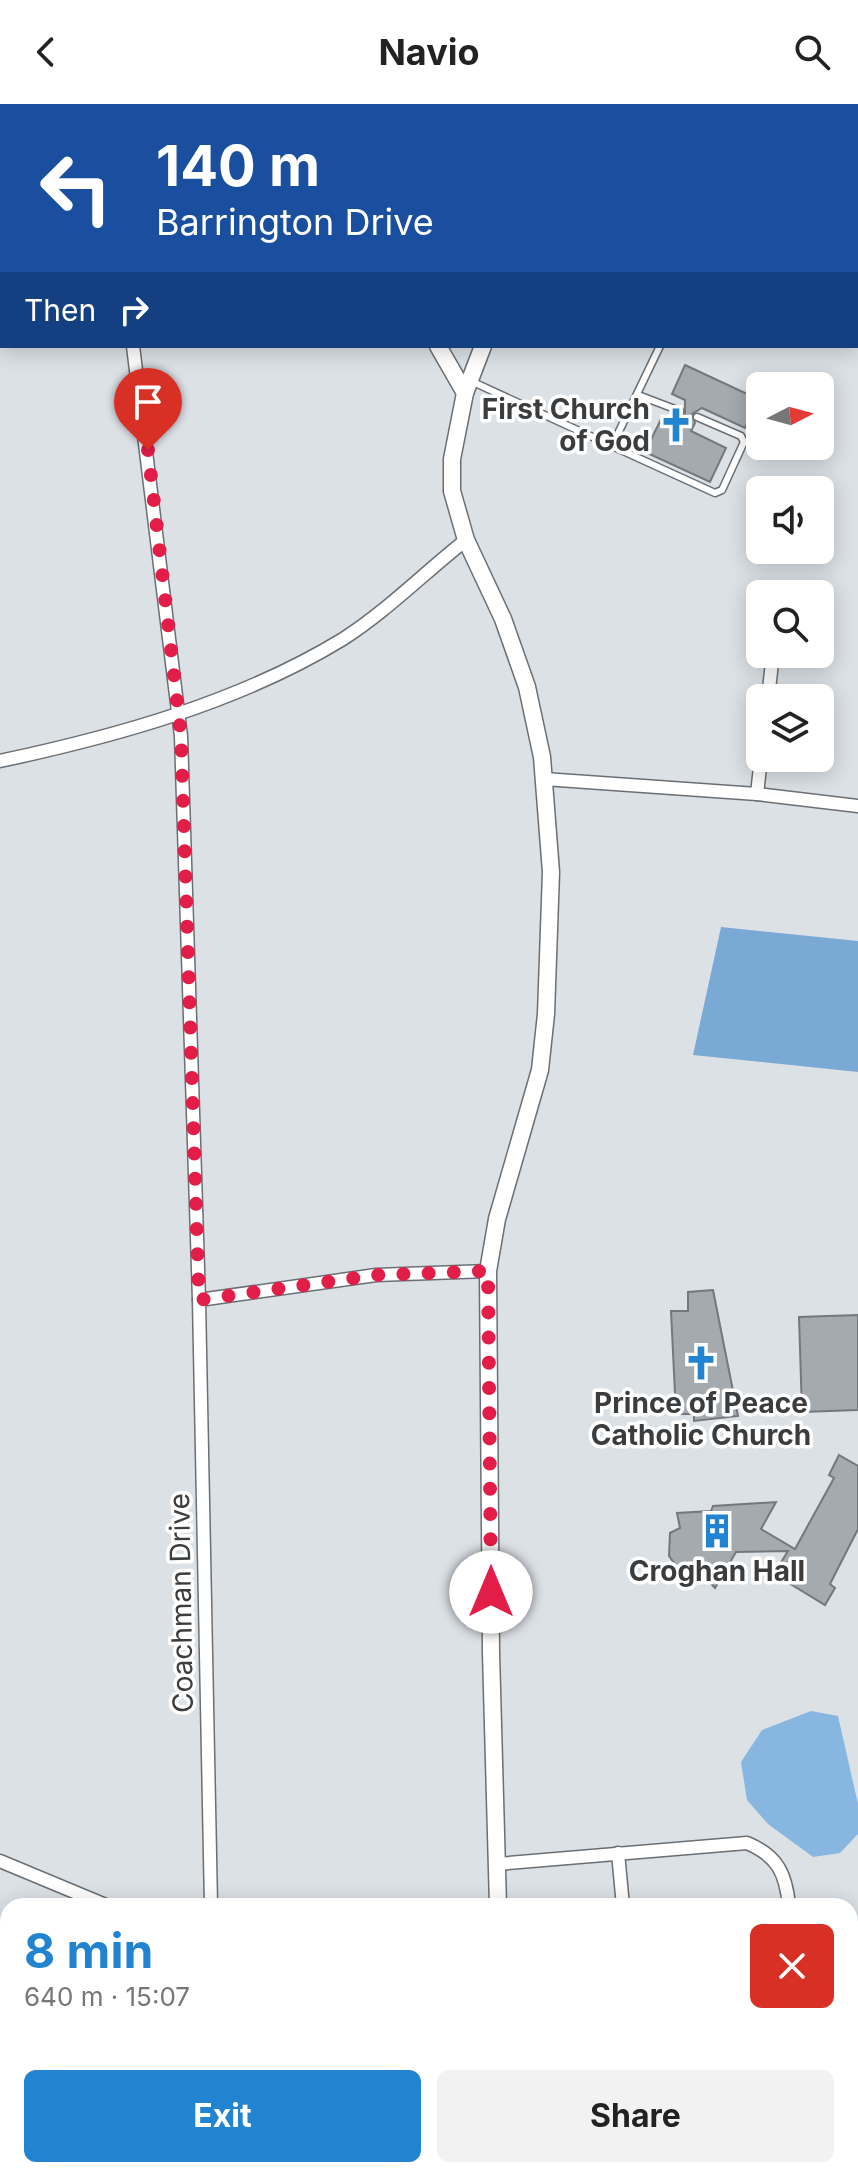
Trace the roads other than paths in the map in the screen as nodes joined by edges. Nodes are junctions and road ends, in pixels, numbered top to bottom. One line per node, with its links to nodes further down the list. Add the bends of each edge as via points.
1 (133, 348): 11 (street, Coachman Drive)
2 (439, 348): 5 (street)
3 (482, 348): 5 (street)
4 (659, 348): 6 (lane)
5 (467, 387): 9 (lane); 10 (street, via 452,459 452,491)
6 (638, 395): 7 (lane); 9 (lane)
7 (680, 411)
8 (697, 417): 9 (lane, via 744,442 722,490 715,493)
9 (612, 446)
10 (466, 540): 11 (street, via 345,638 273,675); 14 (street, via 527,687)
11 (179, 712): 12 (street); 18 (street, Coachman Drive)
12 (0, 761)
13 (759, 772): 15 (street)
14 (544, 779): 15 (street); 17 (street, via 551,872 544,1041)
15 (757, 794): 16 (street)
16 (858, 806)
17 (488, 1271): 18 (street, via 376,1275); 21 (street)
18 (199, 1300): 23 (street, Coachman Drive)
19 (618, 1853): 21 (street); 25 (street); 26 (street, via 747,1843 776,1861)
20 (0, 1861): 22 (street)
21 (497, 1864): 24 (street)
22 (89, 1898)
23 (211, 1898)
24 (498, 1898)
25 (622, 1898)
26 (788, 1898)

